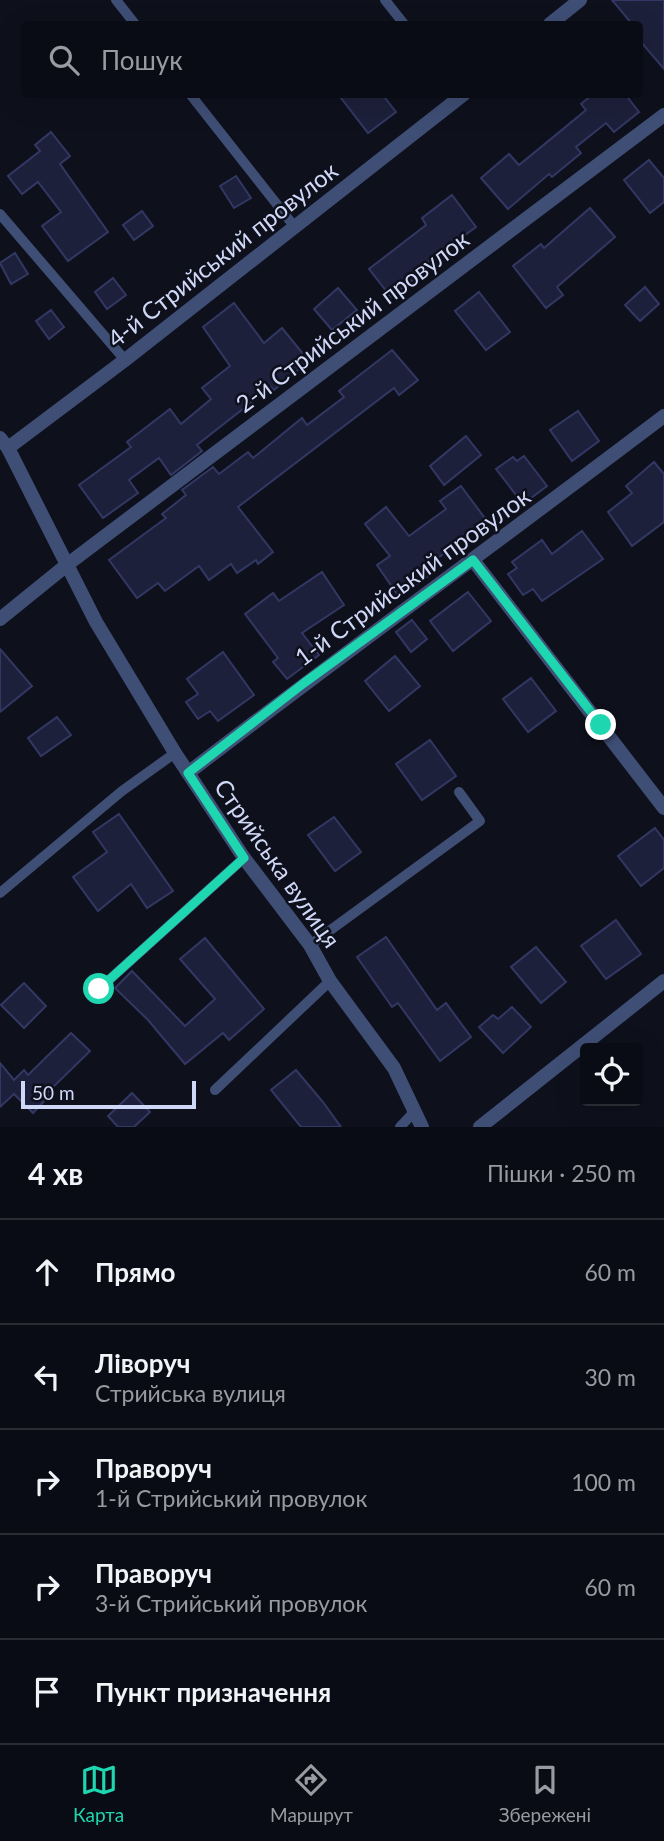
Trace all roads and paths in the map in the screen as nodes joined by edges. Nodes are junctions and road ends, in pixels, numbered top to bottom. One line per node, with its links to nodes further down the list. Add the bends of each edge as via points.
1 (116, 0): 4 (lane)
2 (385, 0): 5 (lane)
3 (580, 0): 6 (street)
4 (133, 21)
5 (402, 21)
6 (554, 21)
7 (193, 98): 11 (lane)
8 (456, 98): 11 (street, 4-й Стрийський провулок)
9 (664, 115): 16 (street, 2-й Стрийський провулок)
10 (0, 214): 12 (lane)
11 (294, 226): 12 (street, 4-й Стрийський провулок)
12 (125, 360): 14 (street, 4-й Стрийський провулок)
13 (664, 416): 15 (street, 1-й Стрийський провулок)
14 (4, 443): 16 (street, Стрийська вулиця)
15 (473, 560): 19 (street, 1-й Стрийський провулок); 21 (street)
16 (68, 564): 17 (street, 2-й Стрийський провулок); 18 (street, Стрийська вулиця, via 96,622)
17 (0, 619)
18 (175, 753): 19 (street, Стрийська вулиця); 23 (lane)
19 (188, 773): 22 (street, Стрийська вулиця)
20 (459, 792): 24 (lane, via 480,821)
21 (664, 808)
22 (244, 858): 24 (street, Стрийська вулиця); 27 (lane)
23 (0, 892)
24 (310, 945): 25 (street, Стрийська вулиця)
25 (330, 981): 28 (lane); 29 (street, Стрийська вулиця, via 394,1068)
26 (664, 981): 32 (street)
27 (99, 989)
28 (215, 1090)
29 (415, 1111): 30 (lane); 31 (street, Стрийська вулиця)
30 (400, 1127)
31 (422, 1127)
32 (480, 1127)

